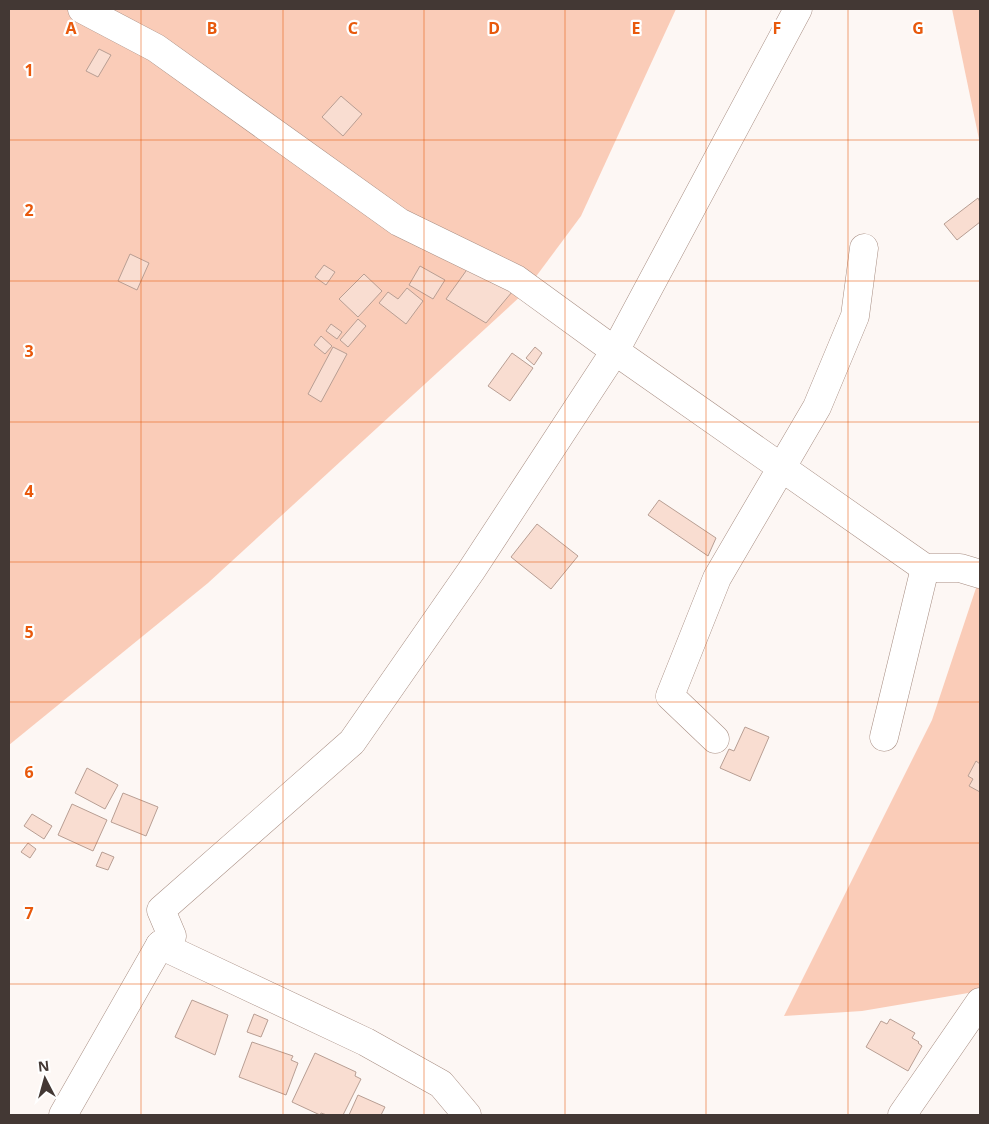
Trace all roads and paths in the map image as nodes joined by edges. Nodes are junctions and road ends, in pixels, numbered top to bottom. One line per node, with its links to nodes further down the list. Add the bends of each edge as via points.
1 (82, 9): 4 (street, via 156,48 399,222 516,279)
2 (798, 9): 4 (street)
3 (864, 248): 5 (street, via 855,316 817,406)
4 (615, 351): 5 (street); 10 (street, via 471,571 352,742 161,910 172,936)
5 (782, 468): 6 (street); 9 (street, via 717,578 670,696)
6 (925, 568): 7 (street, via 960,568); 8 (street)
7 (980, 574)
8 (884, 737)
9 (715, 739)
10 (160, 946): 12 (street); 13 (street, via 366,1042 442,1084)
11 (980, 1002): 14 (street)
12 (63, 1115)
13 (466, 1115)
14 (902, 1115)

